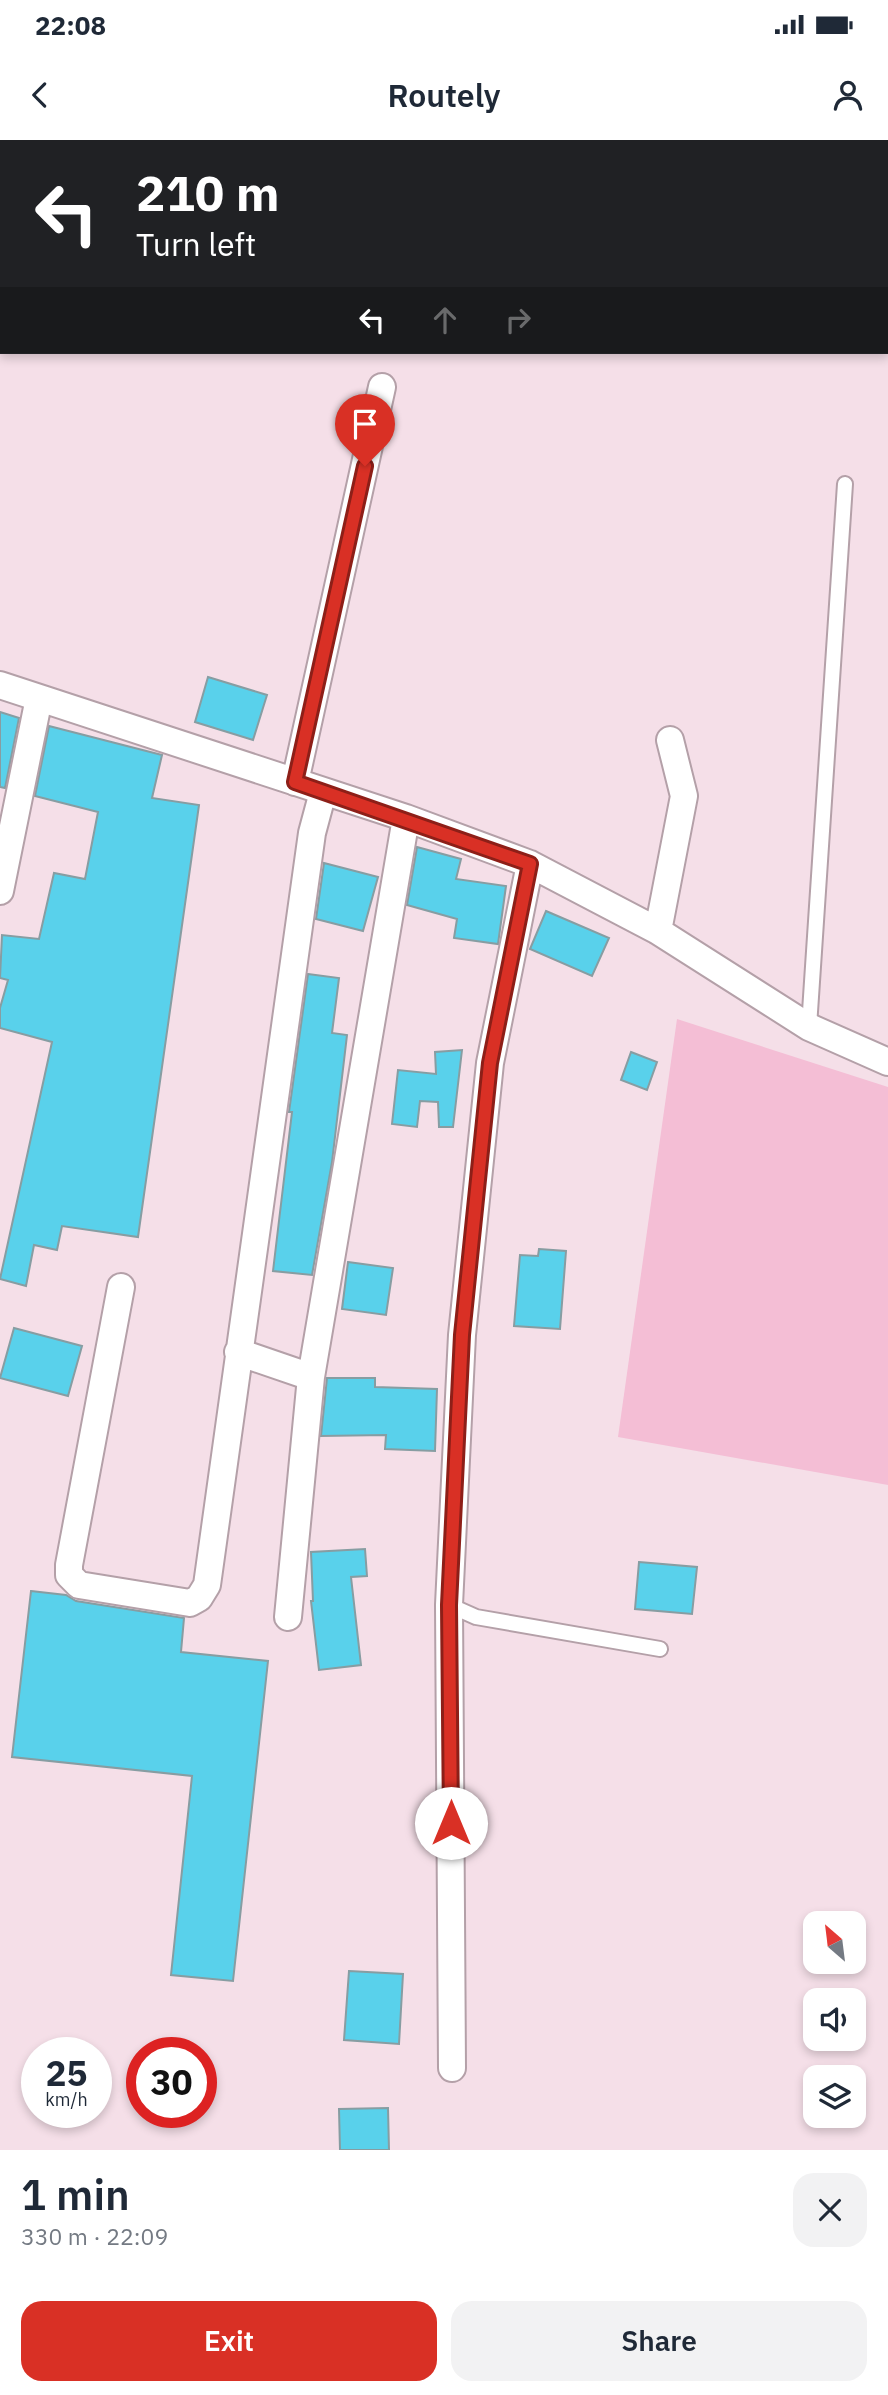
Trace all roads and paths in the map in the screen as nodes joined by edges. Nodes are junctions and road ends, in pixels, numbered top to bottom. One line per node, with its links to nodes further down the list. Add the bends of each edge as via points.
1 (382, 387): 6 (street)
2 (845, 484): 12 (lane)
3 (0, 684): 4 (street)
4 (38, 698): 6 (street); 10 (street)
5 (670, 740): 11 (street, via 684,796)
6 (295, 782): 7 (street)
7 (323, 792): 8 (street); 15 (street, via 312,833)
8 (406, 818): 9 (street); 16 (street)
9 (530, 864): 11 (street); 17 (street, via 490,1063 462,1335)
10 (0, 891)
11 (658, 931): 12 (street)
12 (809, 1027): 13 (street)
13 (888, 1062)
14 (121, 1287): 15 (street, via 69,1565 69,1575 79,1585 190,1604 199,1598 207,1585)
15 (238, 1352): 16 (street)
16 (311, 1377): 18 (street)
17 (449, 1605): 19 (lane, via 476,1617); 20 (street)
18 (288, 1617)
19 (660, 1649)
20 (452, 2068)

